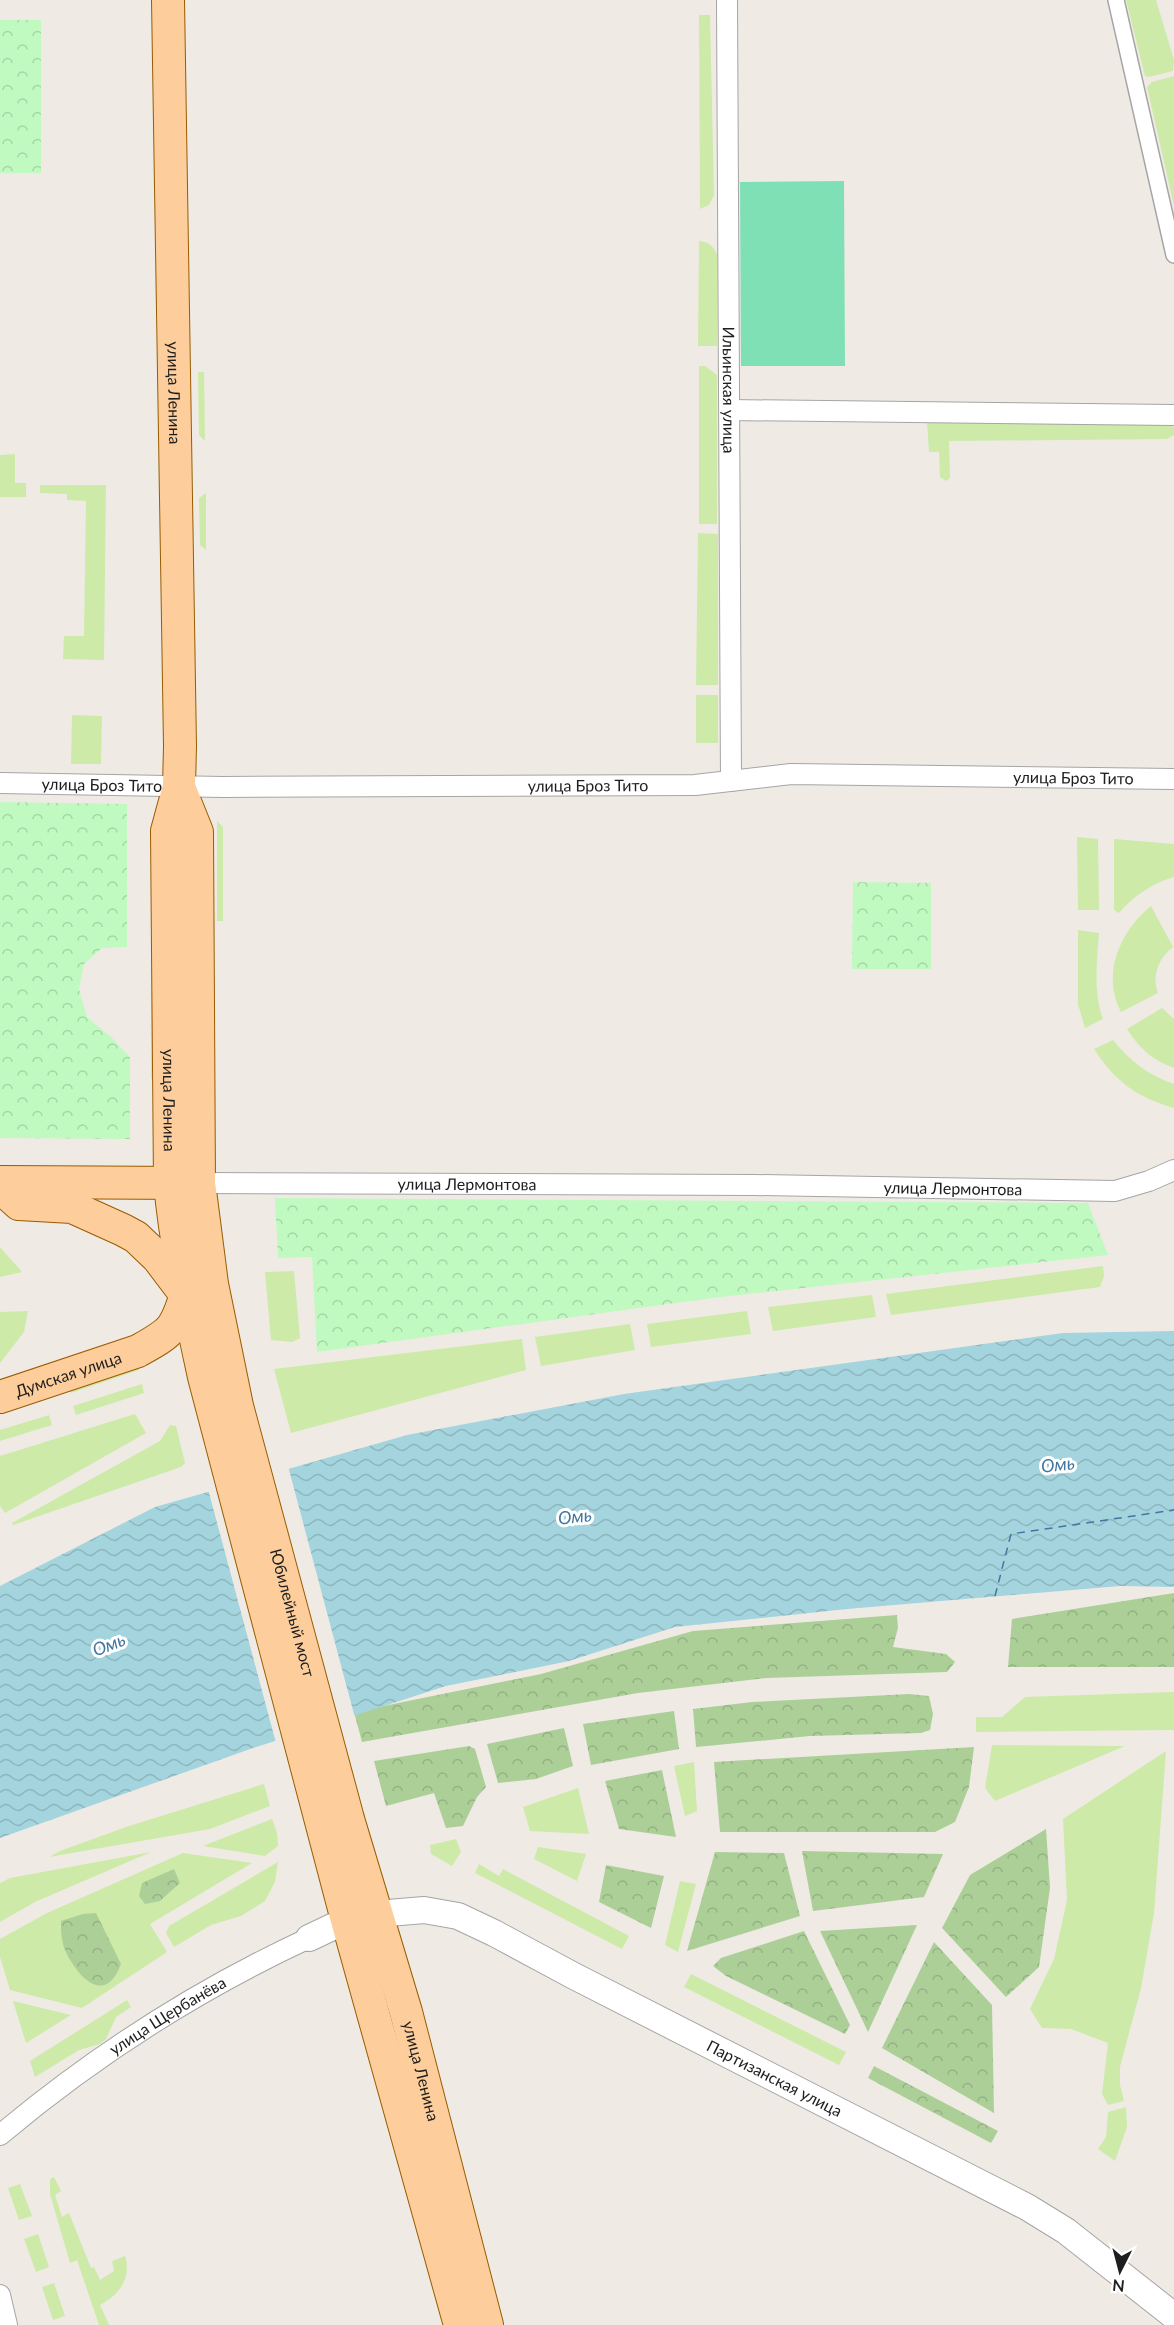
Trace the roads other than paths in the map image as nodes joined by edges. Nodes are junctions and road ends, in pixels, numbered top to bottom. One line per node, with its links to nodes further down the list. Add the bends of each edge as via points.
1 (168, 0): 10 (main road, улица Ленина)
2 (727, 0): 5 (street, Ильинская улица)
3 (1116, 0): 4 (street)
4 (1174, 255)
5 (729, 410): 6 (street); 8 (street, Ильинская улица)
6 (1174, 415)
7 (1174, 779): 8 (street, улица Броз Тито, via 790,774)
8 (731, 781): 10 (street, улица Броз Тито, via 671,785)
9 (0, 783): 10 (street, улица Броз Тито)
10 (179, 787): 13 (main road, улица Ленина, via 167,831)
11 (1174, 1170): 13 (street, улица Лермонтова, via 1114,1191)
12 (0, 1182): 13 (main road, улица Лермонтова)
13 (184, 1183): 15 (main road, улица Ленина, via 174,1224); 19 (main road, улица Ленина, via 212,1284)
14 (0, 1187): 15 (main road, via 19,1204 72,1207 136,1237)
15 (186, 1294): 16 (main road, via 168,1334); 17 (main road, улица Ленина)
16 (138, 1351): 17 (main road, via 179,1355); 18 (main road, Думская улица)
17 (204, 1377): 19 (main road, улица Ленина)
18 (0, 1397)
19 (226, 1409): 20 (main road, Юбилейный мост)
20 (335, 1822): 21 (main road, улица Ленина)
21 (362, 1917): 22 (street, улица Щербанёва); 25 (street, Партизанская улица, via 424,1910 458,1916 494,1932 1027,2207 1066,2231); 27 (main road, улица Ленина); 28 (main road, улица Ленина, via 406,2012)
22 (309, 1938): 23 (street, улица Щербанёва, via 208,1989 68,2081)
23 (0, 2135)
24 (0, 2295): 26 (street)
25 (1174, 2316)
26 (7, 2325)
27 (460, 2325)
28 (488, 2325)

